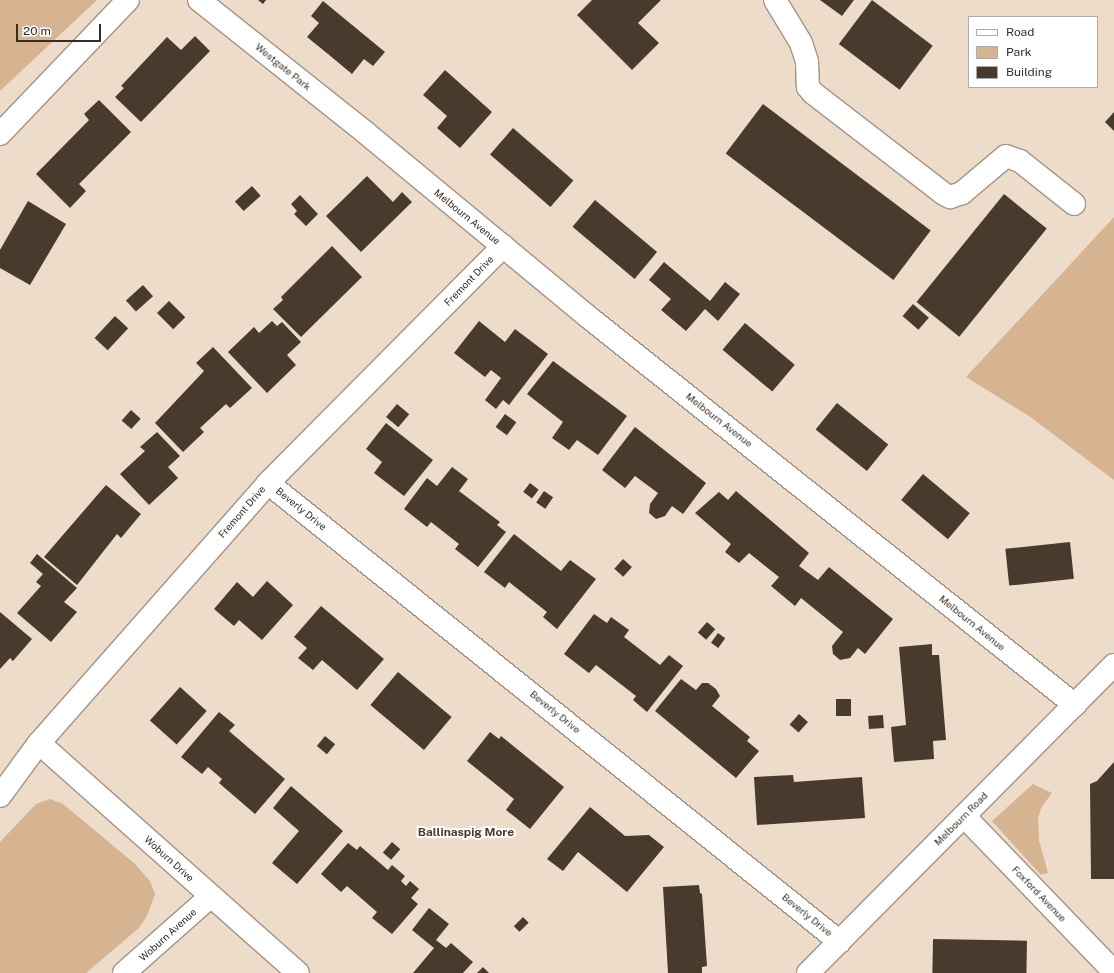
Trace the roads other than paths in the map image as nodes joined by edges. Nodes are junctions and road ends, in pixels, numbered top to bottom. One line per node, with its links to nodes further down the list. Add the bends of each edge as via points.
1 (128, 0): 5 (street)
2 (199, 0): 4 (street, Westgate Park)
3 (775, 0): 6 (street, via 801,43 807,62 808,87 813,94 944,194 950,197 962,193 1006,156 1020,161)
4 (366, 133): 7 (street, Melbourn Avenue)
5 (0, 134)
6 (1074, 204)
7 (503, 246): 8 (street, Fremont Drive); 10 (street, Melbourn Avenue)
8 (268, 483): 11 (street, Fremont Drive); 15 (street, Beverly Drive)
9 (1114, 665): 10 (street, Melbourn Road)
10 (1075, 705): 13 (street, Melbourn Road)
11 (40, 743): 12 (street, Fremont Drive); 14 (street, Woburn Drive)
12 (0, 796)
13 (964, 816): 15 (street, Melbourn Road); 16 (street, Foxford Avenue)
14 (211, 896): 17 (street, Woburn Avenue); 18 (street, Woburn Drive)
15 (840, 942): 19 (street, Melbourn Road)
16 (1114, 972)
17 (124, 973)
18 (298, 973)
19 (808, 973)

